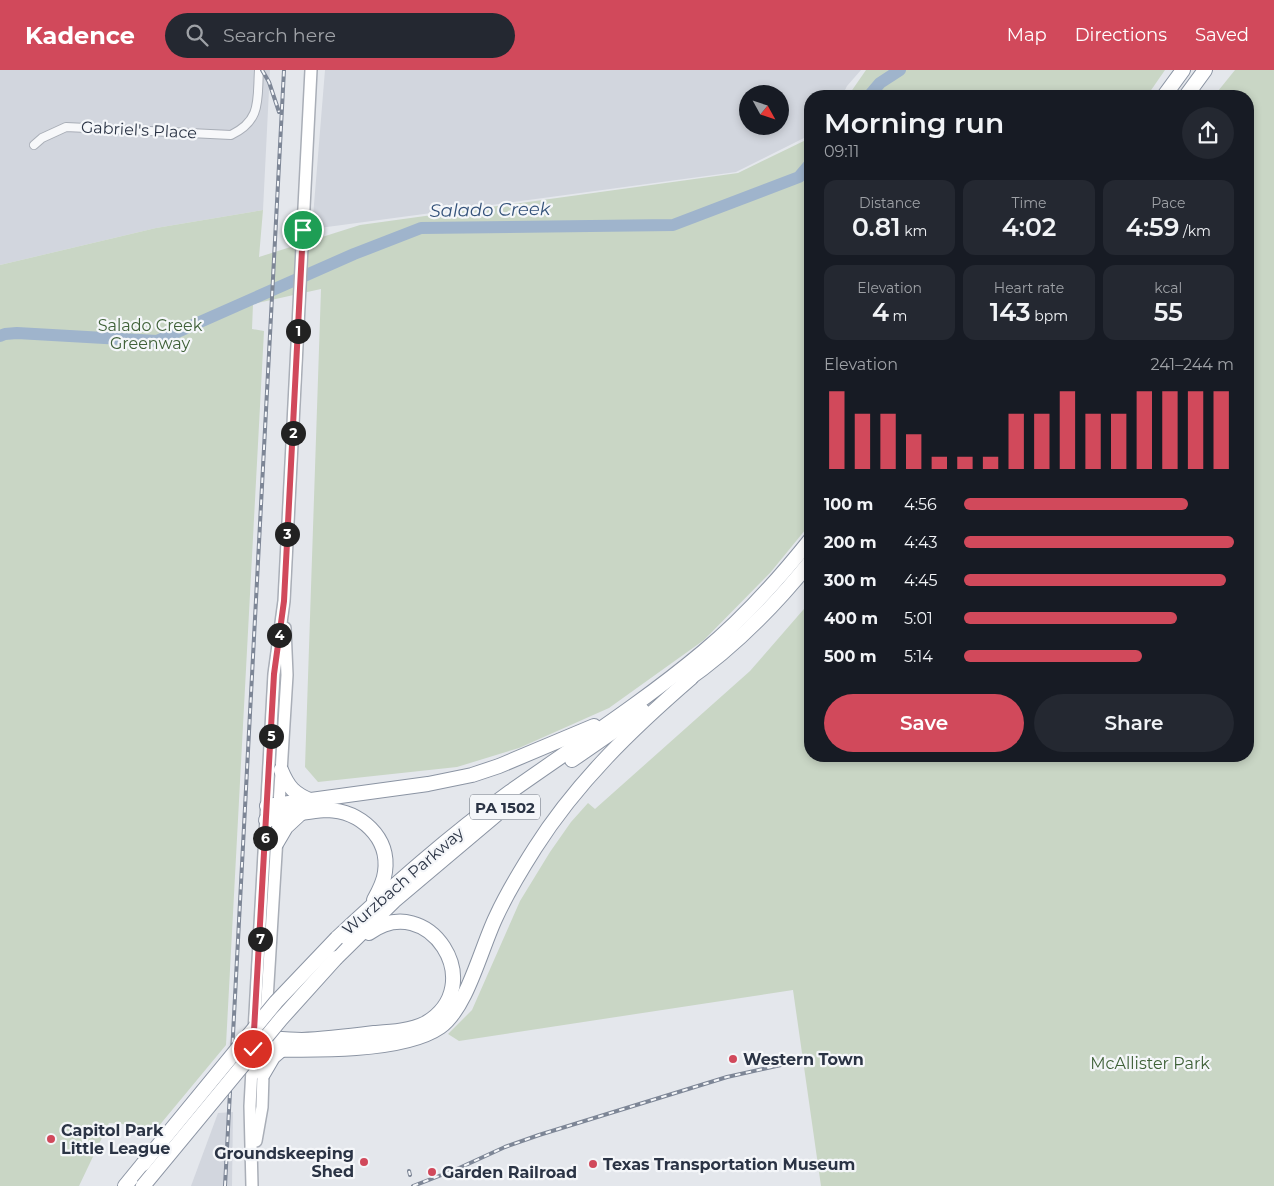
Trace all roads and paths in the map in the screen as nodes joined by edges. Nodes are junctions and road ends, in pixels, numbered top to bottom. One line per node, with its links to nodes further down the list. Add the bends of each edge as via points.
1 (259, 70): 7 (street, Gabriel's Place, via 257,107 253,118 231,134 66,127)
2 (311, 70): 10 (main road)
3 (1183, 70): 5 (highway)
4 (1205, 70): 6 (highway)
5 (1168, 90)
6 (1190, 90)
7 (34, 145)
8 (804, 547): 12 (highway, Wurzbach Parkway / PA 1502, via 765,594 733,625)
9 (804, 569): 11 (highway, Wurzbach Parkway / PA 1502, via 756,624)
10 (284, 601): 13 (main road, via 287,675); 15 (main road, via 274,674)
11 (691, 678): 19 (highway, Wurzbach Parkway / PA 1502, via 507,806 394,901); 23 (highway, via 606,757 562,807 509,892 463,999 442,1026 424,1036 392,1043)
12 (626, 711): 14 (highway, via 561,741 472,775); 18 (highway, Wurzbach Parkway / PA 1502, via 446,842)
13 (281, 770): 14 (highway, via 293,791); 15 (main road)
14 (313, 801): 15 (highway)
15 (272, 812): 16 (highway); 17 (main road); 22 (main road)
16 (300, 814): 17 (highway, via 286,827); 18 (highway, via 325,810 347,813 365,823 378,836 385,852 385,872)
17 (276, 844): 20 (main road)
18 (370, 908): 26 (highway, Wurzbach Parkway / PA 1502, bridge, via 276,1002)
19 (336, 958): 21 (highway, via 378,926 397,921 416,925 434,935 449,955 453,967 452,990 442,1008 419,1026 373,1034); 27 (highway, Wurzbach Parkway / PA 1502, bridge, via 280,1019)
20 (266, 1011): 21 (highway, via 273,1025); 22 (main road)
21 (295, 1040): 22 (highway)
22 (259, 1043): 23 (highway); 24 (main road); 25 (main road, via 250,1106)
23 (280, 1050): 24 (highway)
24 (263, 1074): 25 (main road, via 262,1107)
25 (252, 1170): 28 (main road)
26 (125, 1186)
27 (143, 1186)
28 (252, 1186)

